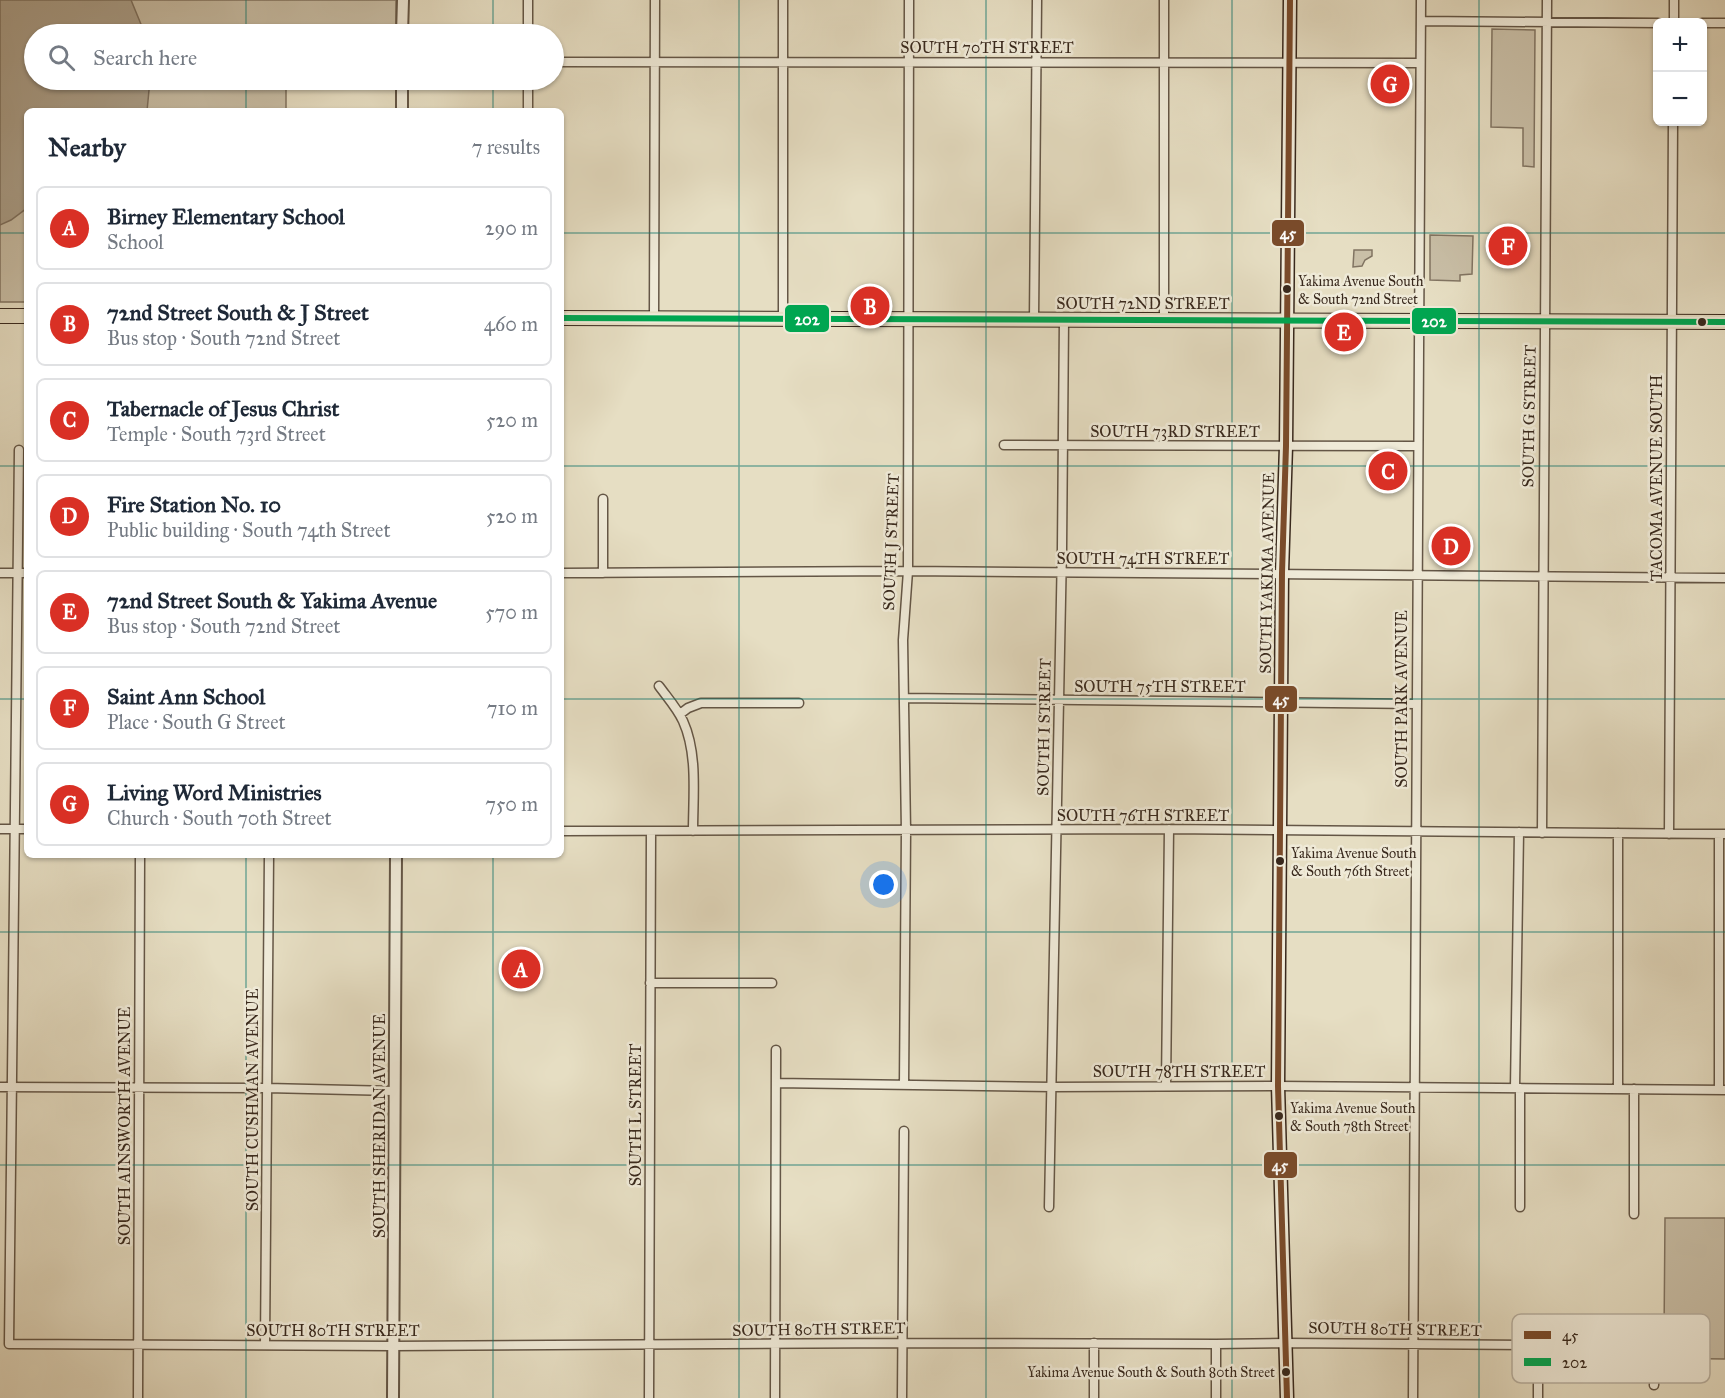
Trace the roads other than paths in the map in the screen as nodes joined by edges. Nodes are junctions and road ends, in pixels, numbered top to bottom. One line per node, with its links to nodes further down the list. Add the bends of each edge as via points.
1 (403, 0): 18 (street)
2 (528, 0): 19 (street)
3 (655, 0): 21 (street)
4 (783, 0): 22 (street)
5 (909, 0): 23 (street, SOUTH J STREET)
6 (1037, 0): 24 (street)
7 (1164, 0): 25 (street)
8 (1290, 0): 26 (main road, SOUTH YAKIMA AVENUE)
9 (1421, 0): 13 (street, SOUTH PARK AVENUE)
10 (1547, 0): 14 (street, SOUTH G STREET)
11 (1674, 0): 12 (street)
12 (1674, 18)
13 (1421, 21): 14 (street); 27 (street, SOUTH PARK AVENUE)
14 (1547, 22): 15 (street); 44 (street, SOUTH G STREET)
15 (1653, 23)
16 (1707, 23): 17 (street)
17 (1725, 23)
18 (402, 24)
19 (528, 24)
20 (564, 62): 21 (street, SOUTH 70TH STREET)
21 (655, 62): 22 (street, SOUTH 70TH STREET); 36 (street)
22 (783, 62): 23 (street, SOUTH 70TH STREET); 37 (street)
23 (909, 62): 24 (street, SOUTH 70TH STREET); 38 (street, SOUTH J STREET)
24 (1037, 62): 25 (street, SOUTH 70TH STREET); 39 (street)
25 (1163, 63): 26 (street, SOUTH 70TH STREET); 41 (street)
26 (1290, 63): 27 (street, SOUTH 70TH STREET); 42 (main road, SOUTH YAKIMA AVENUE)
27 (1420, 63): 43 (street, SOUTH PARK AVENUE)
28 (402, 90): 30 (street)
29 (528, 90): 31 (street)
30 (402, 108)
31 (528, 108)
32 (1673, 126): 45 (street, TACOMA AVENUE SOUTH)
33 (0, 316): 34 (main road)
34 (24, 316)
35 (564, 318): 36 (main road, SOUTH 72ND STREET)
36 (654, 318): 37 (main road, SOUTH 72ND STREET)
37 (783, 318): 38 (main road, SOUTH 72ND STREET)
38 (910, 319): 39 (main road, SOUTH 72ND STREET); 53 (street, SOUTH J STREET)
39 (1034, 319): 40 (main road, SOUTH 72ND STREET)
40 (1064, 319): 41 (main road, SOUTH 72ND STREET); 48 (street, SOUTH I STREET)
41 (1164, 320): 42 (main road, SOUTH 72ND STREET)
42 (1287, 320): 43 (main road, SOUTH 72ND STREET); 49 (main road, SOUTH YAKIMA AVENUE)
43 (1419, 320): 44 (main road, SOUTH 72ND STREET); 50 (street, SOUTH PARK AVENUE)
44 (1545, 321): 45 (main road, SOUTH 72ND STREET); 62 (street, SOUTH G STREET)
45 (1672, 321): 46 (main road, SOUTH 72ND STREET); 63 (street, TACOMA AVENUE SOUTH)
46 (1725, 321)
47 (1004, 445): 48 (street, SOUTH 73RD STREET)
48 (1062, 445): 49 (street, SOUTH 73RD STREET); 54 (street, SOUTH I STREET)
49 (1286, 446): 50 (street, SOUTH 73RD STREET); 60 (main road, SOUTH YAKIMA AVENUE)
50 (1418, 446): 61 (street, SOUTH PARK AVENUE)
51 (19, 450): 56 (street)
52 (603, 499): 59 (street)
53 (908, 571): 54 (street, SOUTH 74TH STREET); 59 (street, SOUTH 74TH STREET); 66 (street, SOUTH J STREET)
54 (1062, 572): 60 (street, SOUTH 74TH STREET); 67 (street, SOUTH I STREET)
55 (0, 573): 56 (street)
56 (17, 573): 57 (street); 73 (street)
57 (24, 573)
58 (564, 573): 59 (street, SOUTH 74TH STREET)
59 (603, 573)
60 (1282, 573): 61 (street, SOUTH 74TH STREET); 68 (main road, SOUTH YAKIMA AVENUE)
61 (1417, 575): 62 (street, SOUTH 74TH STREET); 70 (street, SOUTH PARK AVENUE)
62 (1543, 576): 63 (street, SOUTH 74TH STREET); 84 (street, SOUTH G STREET)
63 (1670, 577): 64 (street, SOUTH 74TH STREET); 86 (street, TACOMA AVENUE SOUTH)
64 (1725, 578)
65 (659, 686): 71 (street)
66 (904, 698): 67 (street, SOUTH 75TH STREET); 81 (street, SOUTH J STREET)
67 (1060, 700): 68 (street, SOUTH 75TH STREET); 76 (street, SOUTH I STREET)
68 (1282, 702): 70 (street, SOUTH 75TH STREET); 77 (main road, SOUTH YAKIMA AVENUE)
69 (799, 704): 71 (street, via 701,704)
70 (1416, 704): 82 (street, SOUTH PARK AVENUE)
71 (680, 714): 80 (street, via 691,749)
72 (0, 829): 73 (street)
73 (14, 829): 74 (street); 99 (street)
74 (24, 829)
75 (1169, 829): 76 (street, SOUTH 76TH STREET); 77 (street, SOUTH 76TH STREET); 96 (street)
76 (1058, 830): 81 (street, SOUTH 76TH STREET); 101 (street, SOUTH I STREET)
77 (1280, 830): 82 (street, SOUTH 76TH STREET); 97 (main road, SOUTH YAKIMA AVENUE)
78 (564, 831): 79 (street, SOUTH 76TH STREET)
79 (651, 831): 80 (street, SOUTH 76TH STREET); 91 (street, SOUTH L STREET)
80 (693, 831): 81 (street, SOUTH 76TH STREET)
81 (906, 831): 95 (street, SOUTH J STREET)
82 (1415, 831): 83 (street, SOUTH 76TH STREET); 102 (street, SOUTH PARK AVENUE)
83 (1519, 832): 84 (street, SOUTH 76TH STREET); 104 (street)
84 (1542, 833): 85 (street, SOUTH 76TH STREET)
85 (1618, 833): 86 (street, SOUTH 76TH STREET); 105 (street)
86 (1669, 834): 87 (street, SOUTH 76TH STREET)
87 (1722, 834): 107 (street)
88 (140, 858): 100 (street, SOUTH AINSWORTH AVENUE)
89 (268, 858): 103 (street, SOUTH CUSHMAN AVENUE)
90 (396, 858): 108 (street, SOUTH SHERIDAN AVENUE)
91 (650, 983): 92 (street); 120 (street, SOUTH L STREET)
92 (772, 983)
93 (776, 1050): 94 (street)
94 (776, 1083): 95 (street, SOUTH 78TH STREET); 121 (street)
95 (904, 1084): 101 (street, SOUTH 78TH STREET)
96 (1166, 1086): 97 (street, SOUTH 78TH STREET); 101 (street, SOUTH 78TH STREET)
97 (1278, 1086): 102 (street, SOUTH 78TH STREET); 116 (main road, SOUTH YAKIMA AVENUE)
98 (0, 1087): 99 (street)
99 (12, 1087): 100 (street); 114 (street, SOUTH 80TH STREET, via 9,1344)
100 (140, 1087): 103 (street); 114 (street, SOUTH AINSWORTH AVENUE)
101 (1052, 1087): 110 (street, SOUTH I STREET)
102 (1414, 1087): 104 (street, SOUTH 78TH STREET); 117 (street, SOUTH PARK AVENUE)
103 (267, 1088): 108 (street); 119 (street, SOUTH CUSHMAN AVENUE)
104 (1517, 1088): 105 (street, SOUTH 78TH STREET); 111 (street)
105 (1618, 1089): 106 (street, SOUTH 78TH STREET)
106 (1634, 1089): 107 (street, SOUTH 78TH STREET); 112 (street)
107 (1722, 1090)
108 (393, 1091): 123 (street, SOUTH SHERIDAN AVENUE)
109 (904, 1131): 113 (street)
110 (1049, 1207)
111 (1520, 1207)
112 (1634, 1214)
113 (902, 1342): 115 (street, SOUTH 80TH STREET); 121 (street, SOUTH 80TH STREET); 128 (street)
114 (138, 1343): 119 (street, SOUTH 80TH STREET); 124 (street, SOUTH AINSWORTH AVENUE)
115 (1094, 1343): 118 (street, SOUTH 80TH STREET); 129 (street)
116 (1286, 1343): 117 (street, SOUTH 80TH STREET); 118 (street, SOUTH 80TH STREET); 131 (main road, SOUTH YAKIMA AVENUE)
117 (1413, 1343): 122 (street, SOUTH 80TH STREET); 132 (street, SOUTH PARK AVENUE)
118 (1216, 1344): 130 (street)
119 (265, 1345): 123 (street, SOUTH 80TH STREET)
120 (649, 1345): 121 (street, SOUTH 80TH STREET); 123 (street, SOUTH 80TH STREET); 126 (street, SOUTH L STREET)
121 (776, 1345): 127 (street)
122 (1512, 1345)
123 (393, 1346): 125 (street, SOUTH SHERIDAN AVENUE)
124 (138, 1398)
125 (393, 1398)
126 (649, 1398)
127 (775, 1398)
128 (902, 1398)
129 (1094, 1398)
130 (1216, 1398)
131 (1287, 1398)
132 (1413, 1398)

